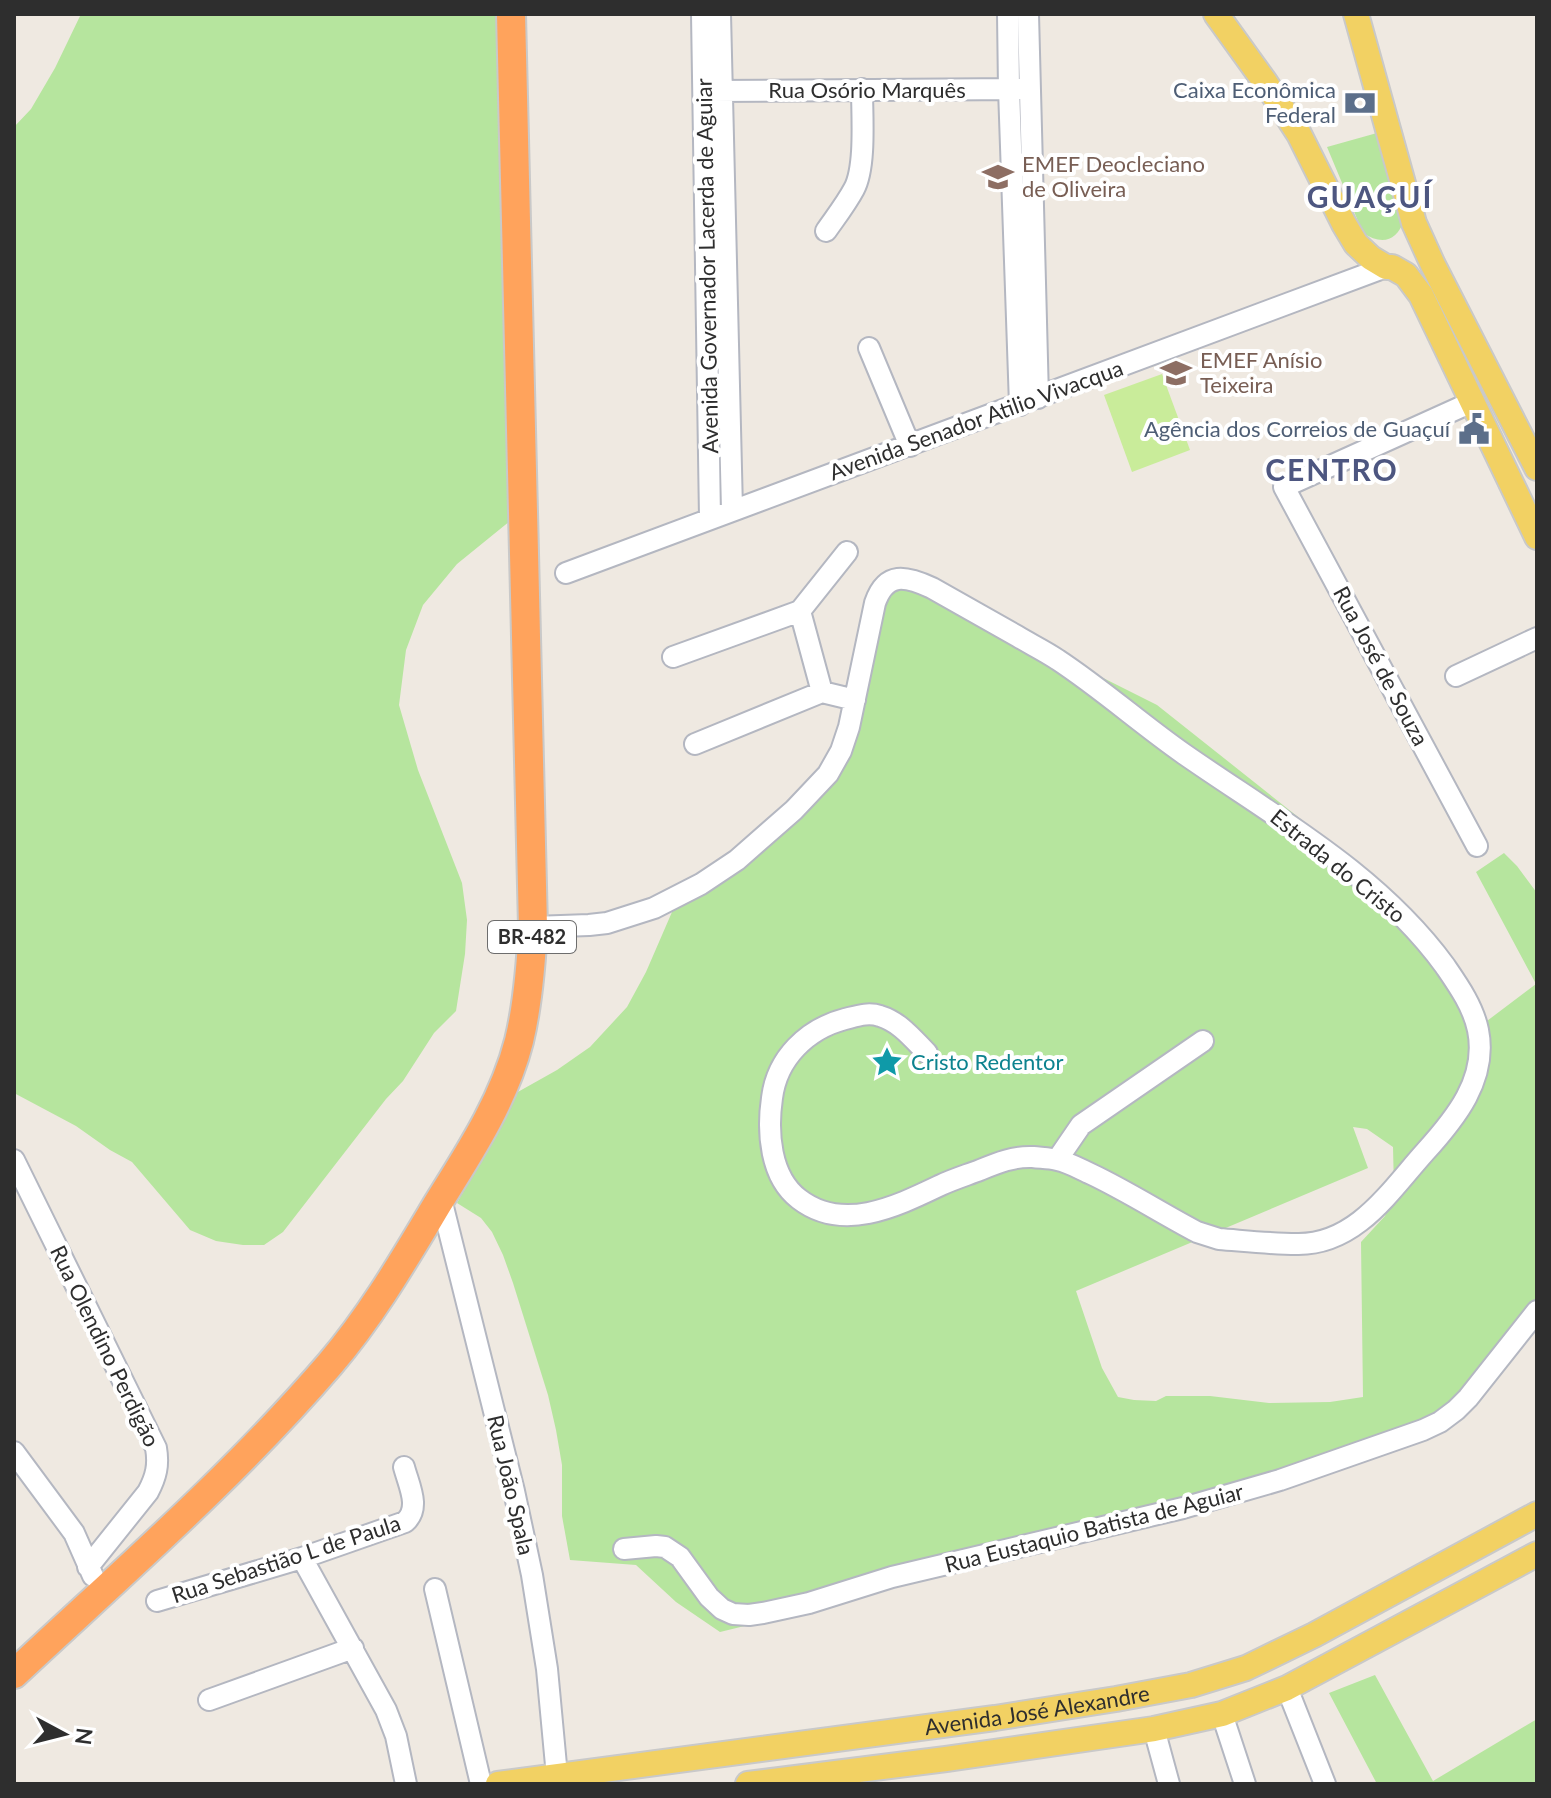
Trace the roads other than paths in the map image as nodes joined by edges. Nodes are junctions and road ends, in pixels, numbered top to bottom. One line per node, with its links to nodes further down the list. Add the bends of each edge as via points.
1 (511, 14): 34 (highway, BR-482)
2 (702, 14): 10 (street, Avenida Governador Lacerda de Aguiar)
3 (720, 14): 10 (street, Avenida Governador Lacerda de Aguiar)
4 (1008, 14): 9 (street)
5 (1028, 14): 9 (street)
6 (1216, 14): 13 (main road, via 1299,134 1356,244)
7 (1356, 14): 11 (main road)
8 (862, 89): 9 (street, Rua Osório Marquês); 10 (street, Rua Osório Marquês); 12 (street, via 859,175)
9 (1019, 89): 15 (street)
10 (713, 91): 21 (street, Avenida Governador Lacerda de Aguiar); 22 (street, Avenida Governador Lacerda de Aguiar)
11 (1414, 223): 13 (main road); 18 (main road)
12 (826, 231)
13 (1386, 267): 15 (street, Avenida Senador Atilio Vivacqua); 16 (main road, via 1413,282)
14 (869, 348): 17 (street)
15 (1029, 401): 17 (street, Avenida Senador Atilio Vivacqua)
16 (1472, 402): 20 (main road); 33 (street, Rua José de Souza, via 1284,487 1409,698)
17 (910, 446): 21 (street, Avenida Senador Atilio Vivacqua)
18 (1537, 468)
19 (1537, 474): 20 (street)
20 (1512, 487): 23 (main road)
21 (732, 510): 22 (street, Avenida Senador Atilio Vivacqua)
22 (710, 518): 25 (street, Avenida Senador Atilio Vivacqua)
23 (1537, 537)
24 (847, 552): 26 (street)
25 (566, 573)
26 (800, 611): 28 (street); 30 (street)
27 (1537, 638): 29 (street)
28 (673, 657)
29 (1456, 676)
30 (822, 692): 31 (street); 32 (street)
31 (855, 700): 34 (street, Estrada do Cristo, via 841,751 828,774 737,860 701,884 625,918); 38 (street, Estrada do Cristo, via 879,590 902,578 932,588 1057,659 1370,885 1431,948 1472,1012 1478,1031 1477,1069 1460,1111 1368,1216 1331,1238 1300,1245 1208,1236)
32 (695, 744)
33 (1477, 846)
34 (533, 927): 39 (highway, BR-482, via 518,1042 505,1082)
35 (1203, 1041): 38 (street, via 1081,1125)
36 (927, 1053): 38 (street, Estrada do Cristo, via 903,1029 877,1015 836,1021 803,1039 776,1078 772,1098 772,1150 792,1194 823,1212 870,1214 1012,1159)
37 (14, 1160): 48 (street, Rua Olendino Perdigão, via 156,1448 158,1460 148,1492)
38 (1057, 1160)
39 (441, 1199): 50 (highway, BR-482, via 332,1362 190,1512); 60 (street, Rua João Spala, via 532,1575)
40 (1537, 1311): 45 (street, Rua Eustaquio Batista de Aguiar, via 1468,1398 1440,1422 1336,1462 1183,1508 749,1615 722,1609 673,1551 656,1546)
41 (14, 1452): 48 (street, via 74,1533)
42 (404, 1467): 47 (street, Rua Sebastião L de Paula, via 414,1502 410,1518)
43 (1537, 1514): 44 (main road, Avenida José Alexandre)
44 (1511, 1528): 46 (main road); 57 (main road, Avenida José Alexandre, via 1246,1668 1165,1691)
45 (624, 1549)
46 (1533, 1556): 54 (main road)
47 (302, 1558): 51 (street, Rua Sebastião L de Paula); 52 (street)
48 (88, 1567): 50 (street)
49 (435, 1589): 63 (street)
50 (101, 1593): 53 (highway, BR-482)
51 (157, 1601)
52 (353, 1648): 55 (street); 62 (street, via 392,1724)
53 (14, 1674)
54 (1287, 1688): 56 (main road); 68 (street)
55 (209, 1700)
56 (1222, 1714): 58 (main road); 67 (street)
57 (1003, 1717): 59 (main road, via 1000,1731); 61 (main road, Avenida José Alexandre)
58 (1154, 1729): 59 (main road); 66 (street)
59 (1007, 1750): 65 (main road)
60 (557, 1776): 61 (main road, Avenida José Alexandre); 64 (main road, Avenida José Alexandre)
61 (596, 1777)
62 (406, 1784)
63 (481, 1784)
64 (498, 1784)
65 (748, 1784)
66 (1169, 1784)
67 (1245, 1784)
68 (1325, 1784)

